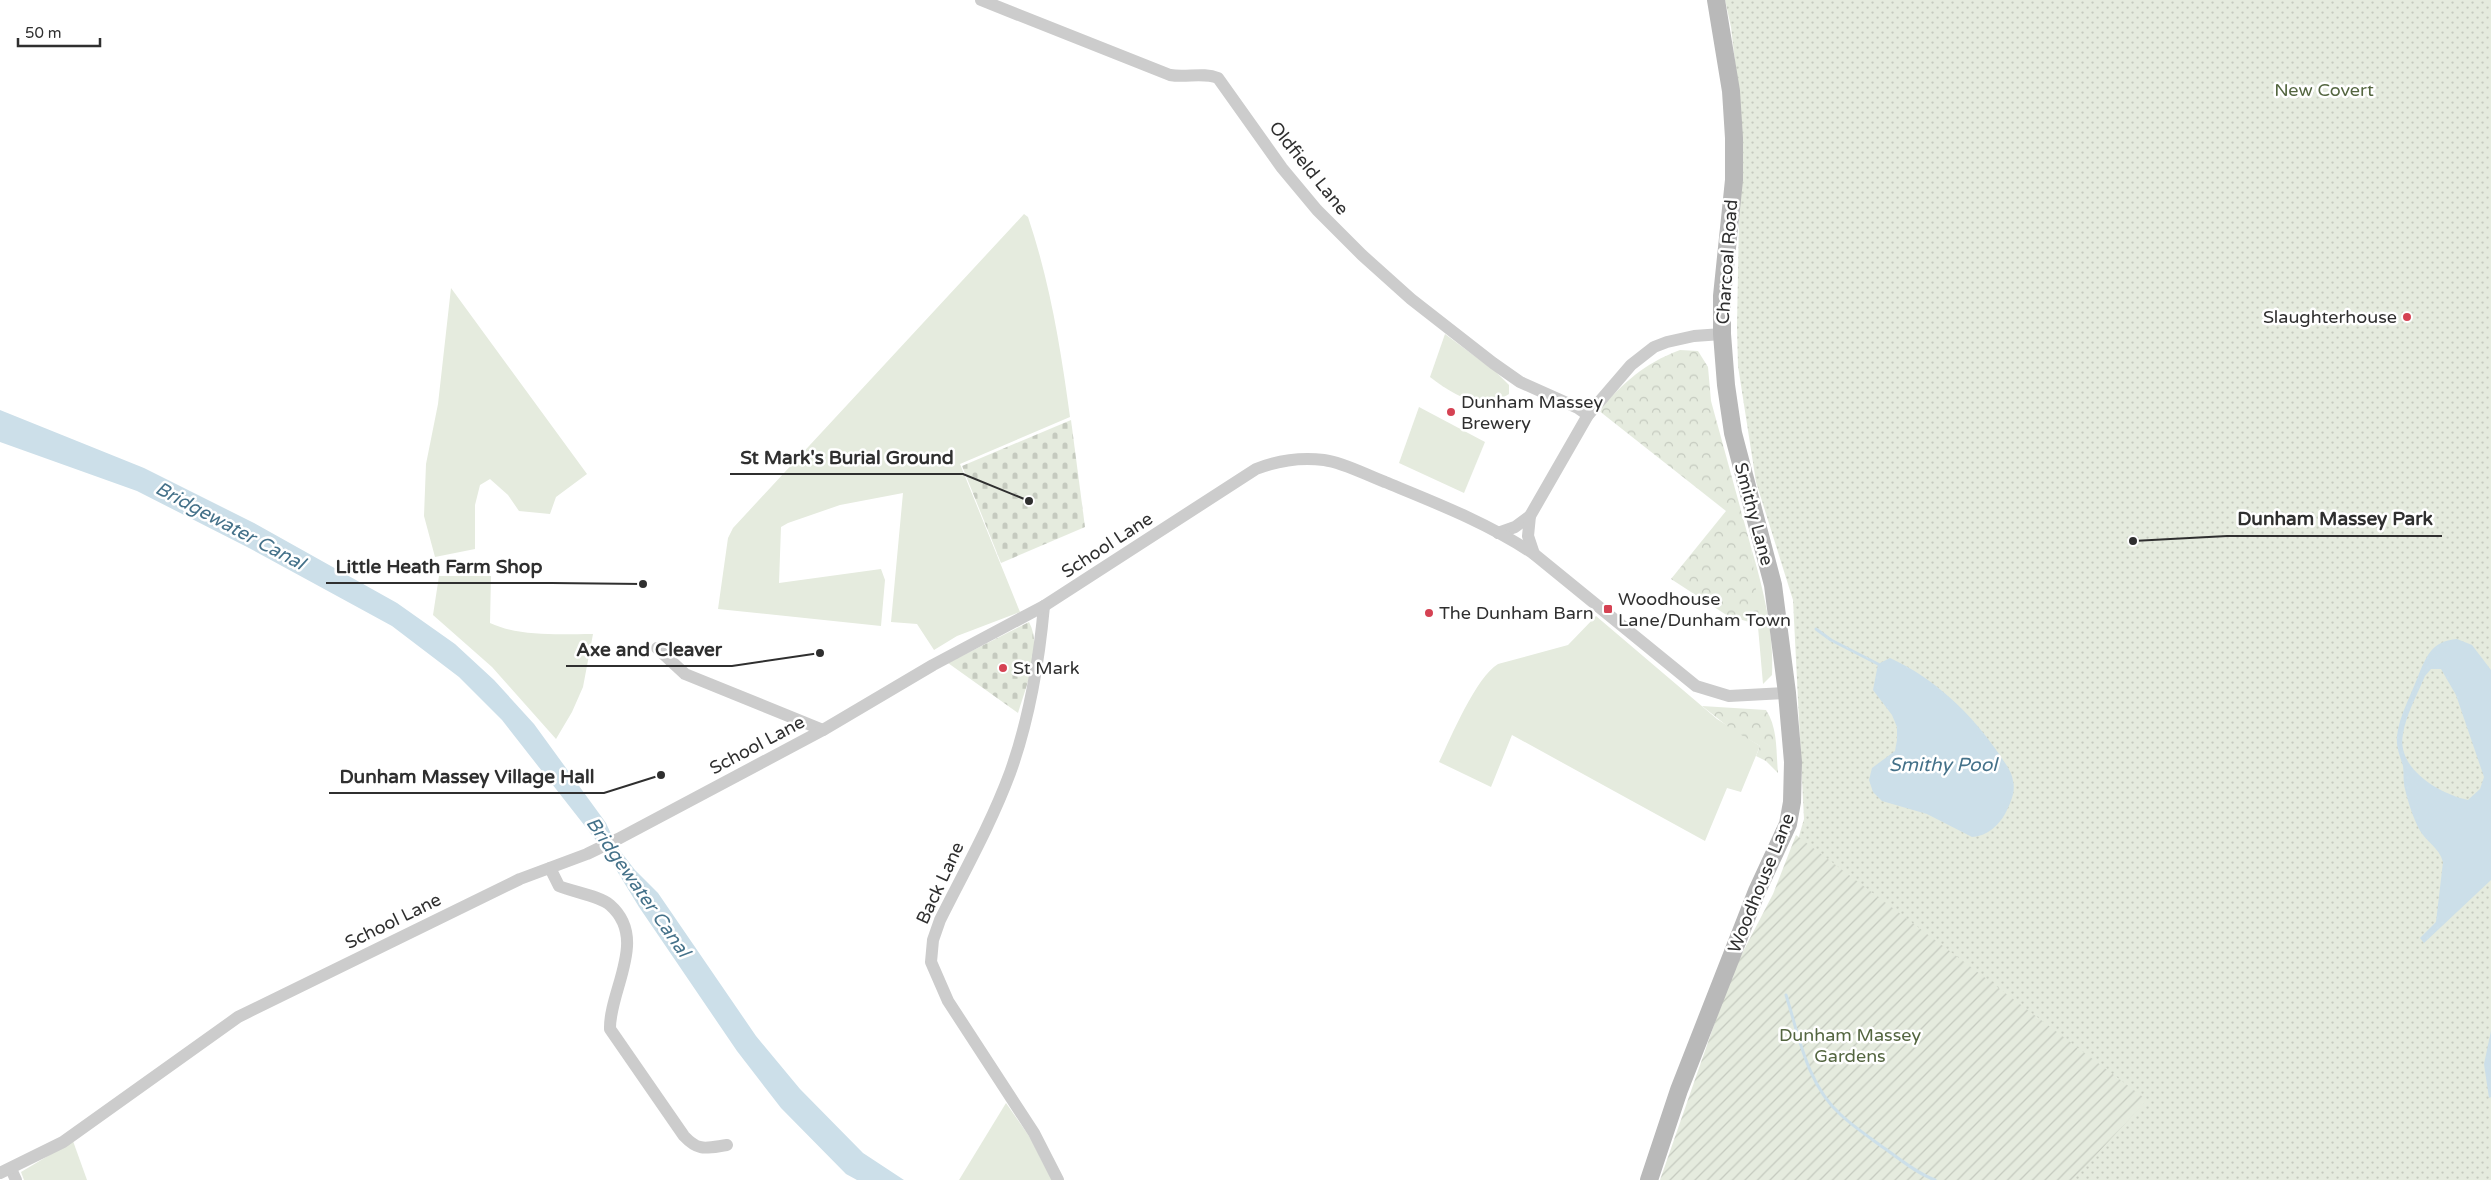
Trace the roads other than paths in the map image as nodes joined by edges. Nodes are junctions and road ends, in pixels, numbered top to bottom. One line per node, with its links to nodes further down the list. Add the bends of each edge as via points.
1 (980, 0): 4 (street, Oldfield Lane, via 1170,75 1218,78 1288,175 1362,255 1500,368 1520,382)
2 (1716, 0): 3 (main road, Charcoal Road, via 1731,91 1734,138 1734,180 1725,258)
3 (1722, 334): 4 (street, Charcoal Road, via 1679,338 1654,348 1631,365); 10 (main road, Smithy Lane, via 1733,433 1773,585)
4 (1588, 415): 5 (street, Charcoal Road)
5 (1530, 516): 6 (street, Charcoal Road, via 1515,527); 7 (street, Charcoal Road, via 1528,536)
6 (1498, 533): 7 (street, School Lane); 8 (street, School Lane, via 1434,502 1344,466 1326,460 1291,459 1256,469)
7 (1534, 554): 10 (street, via 1696,686 1729,696)
8 (1044, 606): 11 (street, School Lane, via 933,665); 15 (street, Back Lane, via 1022,734 997,806 940,920 933,940 931,962 948,1001 1034,1133)
9 (657, 648): 11 (street, via 685,674)
10 (1787, 693): 16 (main road, Woodhouse Lane, via 1793,762 1788,824 1757,891 1679,1090)
11 (823, 730): 12 (street, School Lane, via 618,839)
12 (550, 868): 13 (street, via 559,886 609,904 623,926 628,956 610,1016 610,1029 692,1145 700,1149); 14 (street, School Lane, via 511,883 238,1017 63,1142)
13 (727, 1145)
14 (9, 1174)
15 (1058, 1180)
16 (1649, 1180)

